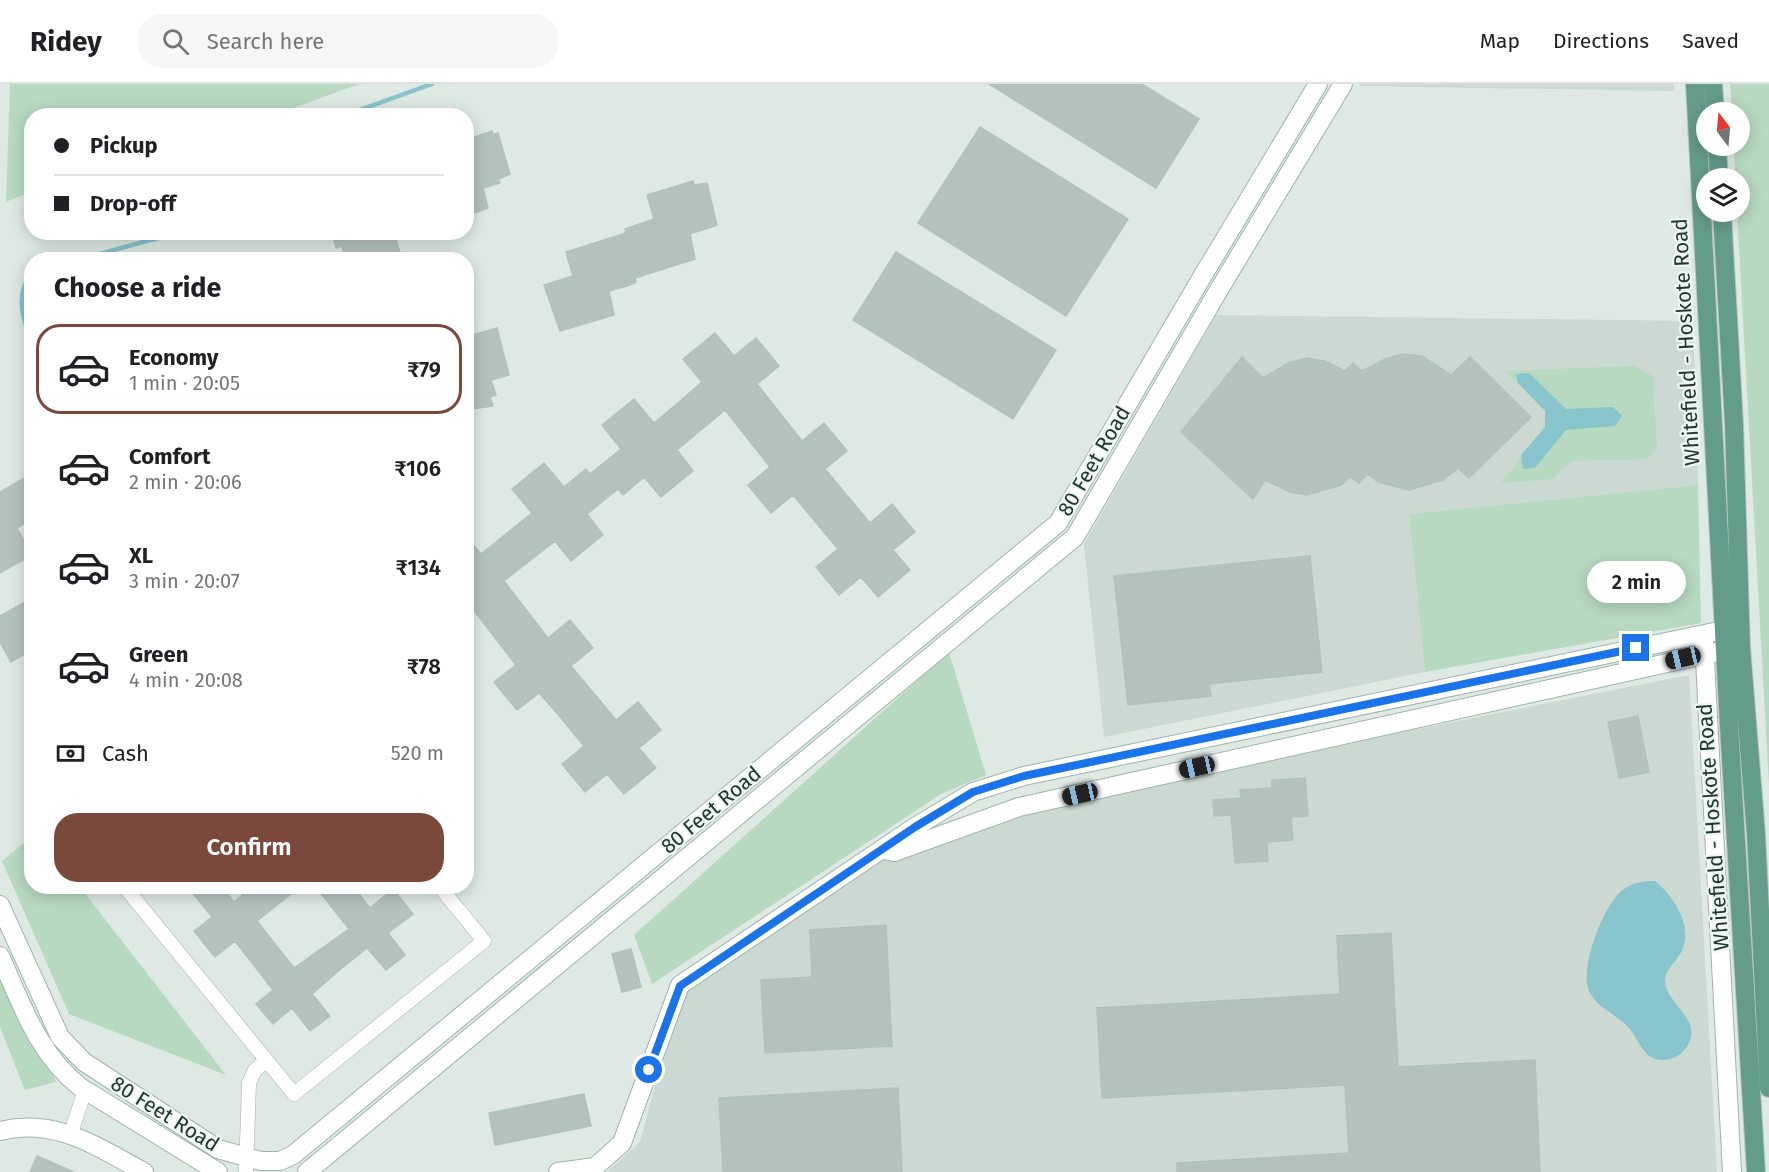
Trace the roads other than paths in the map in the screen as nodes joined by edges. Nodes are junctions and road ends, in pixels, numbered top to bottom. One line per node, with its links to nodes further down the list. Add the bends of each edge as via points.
1 (1318, 84): 22 (street, 80 Feet Road, via 1059,523 308,1146 280,1161)
2 (1343, 84): 25 (street, 80 Feet Road, via 1075,537)
3 (1695, 84): 8 (main road, Whitefield - Hoskote Road)
4 (1713, 84): 5 (main road)
5 (1714, 102)
6 (1723, 222): 8 (main road, Whitefield - Hoskote Road, via 1734,424)
7 (1704, 634): 8 (street); 9 (street); 10 (street)
8 (1732, 638): 9 (street); 18 (main road, Whitefield - Hoskote Road, via 1756,834); 28 (main road, Whitefield - Hoskote Road)
9 (1705, 653): 11 (street); 27 (street)
10 (1590, 657): 11 (street); 12 (street, via 1024,776 973,792)
11 (1595, 677): 12 (street, via 1019,807 894,852)
12 (884, 850): 26 (street, via 680,986 622,1143 595,1167)
13 (131, 894): 17 (street)
14 (445, 894): 17 (street, via 483,941 294,1094)
15 (0, 904): 22 (street, 80 Feet Road, via 60,1036 75,1054 92,1069)
16 (0, 956): 19 (street, 80 Feet Road, via 42,1047 59,1069)
17 (266, 1060): 22 (street, via 249,1083)
18 (1769, 1088)
19 (85, 1090): 21 (street); 24 (street, 80 Feet Road)
20 (0, 1131): 21 (street, via 41,1129)
21 (71, 1133): 23 (street)
22 (247, 1165)
23 (144, 1172)
24 (218, 1172)
25 (307, 1172)
26 (558, 1172)
27 (1732, 1172)
28 (1756, 1172)

